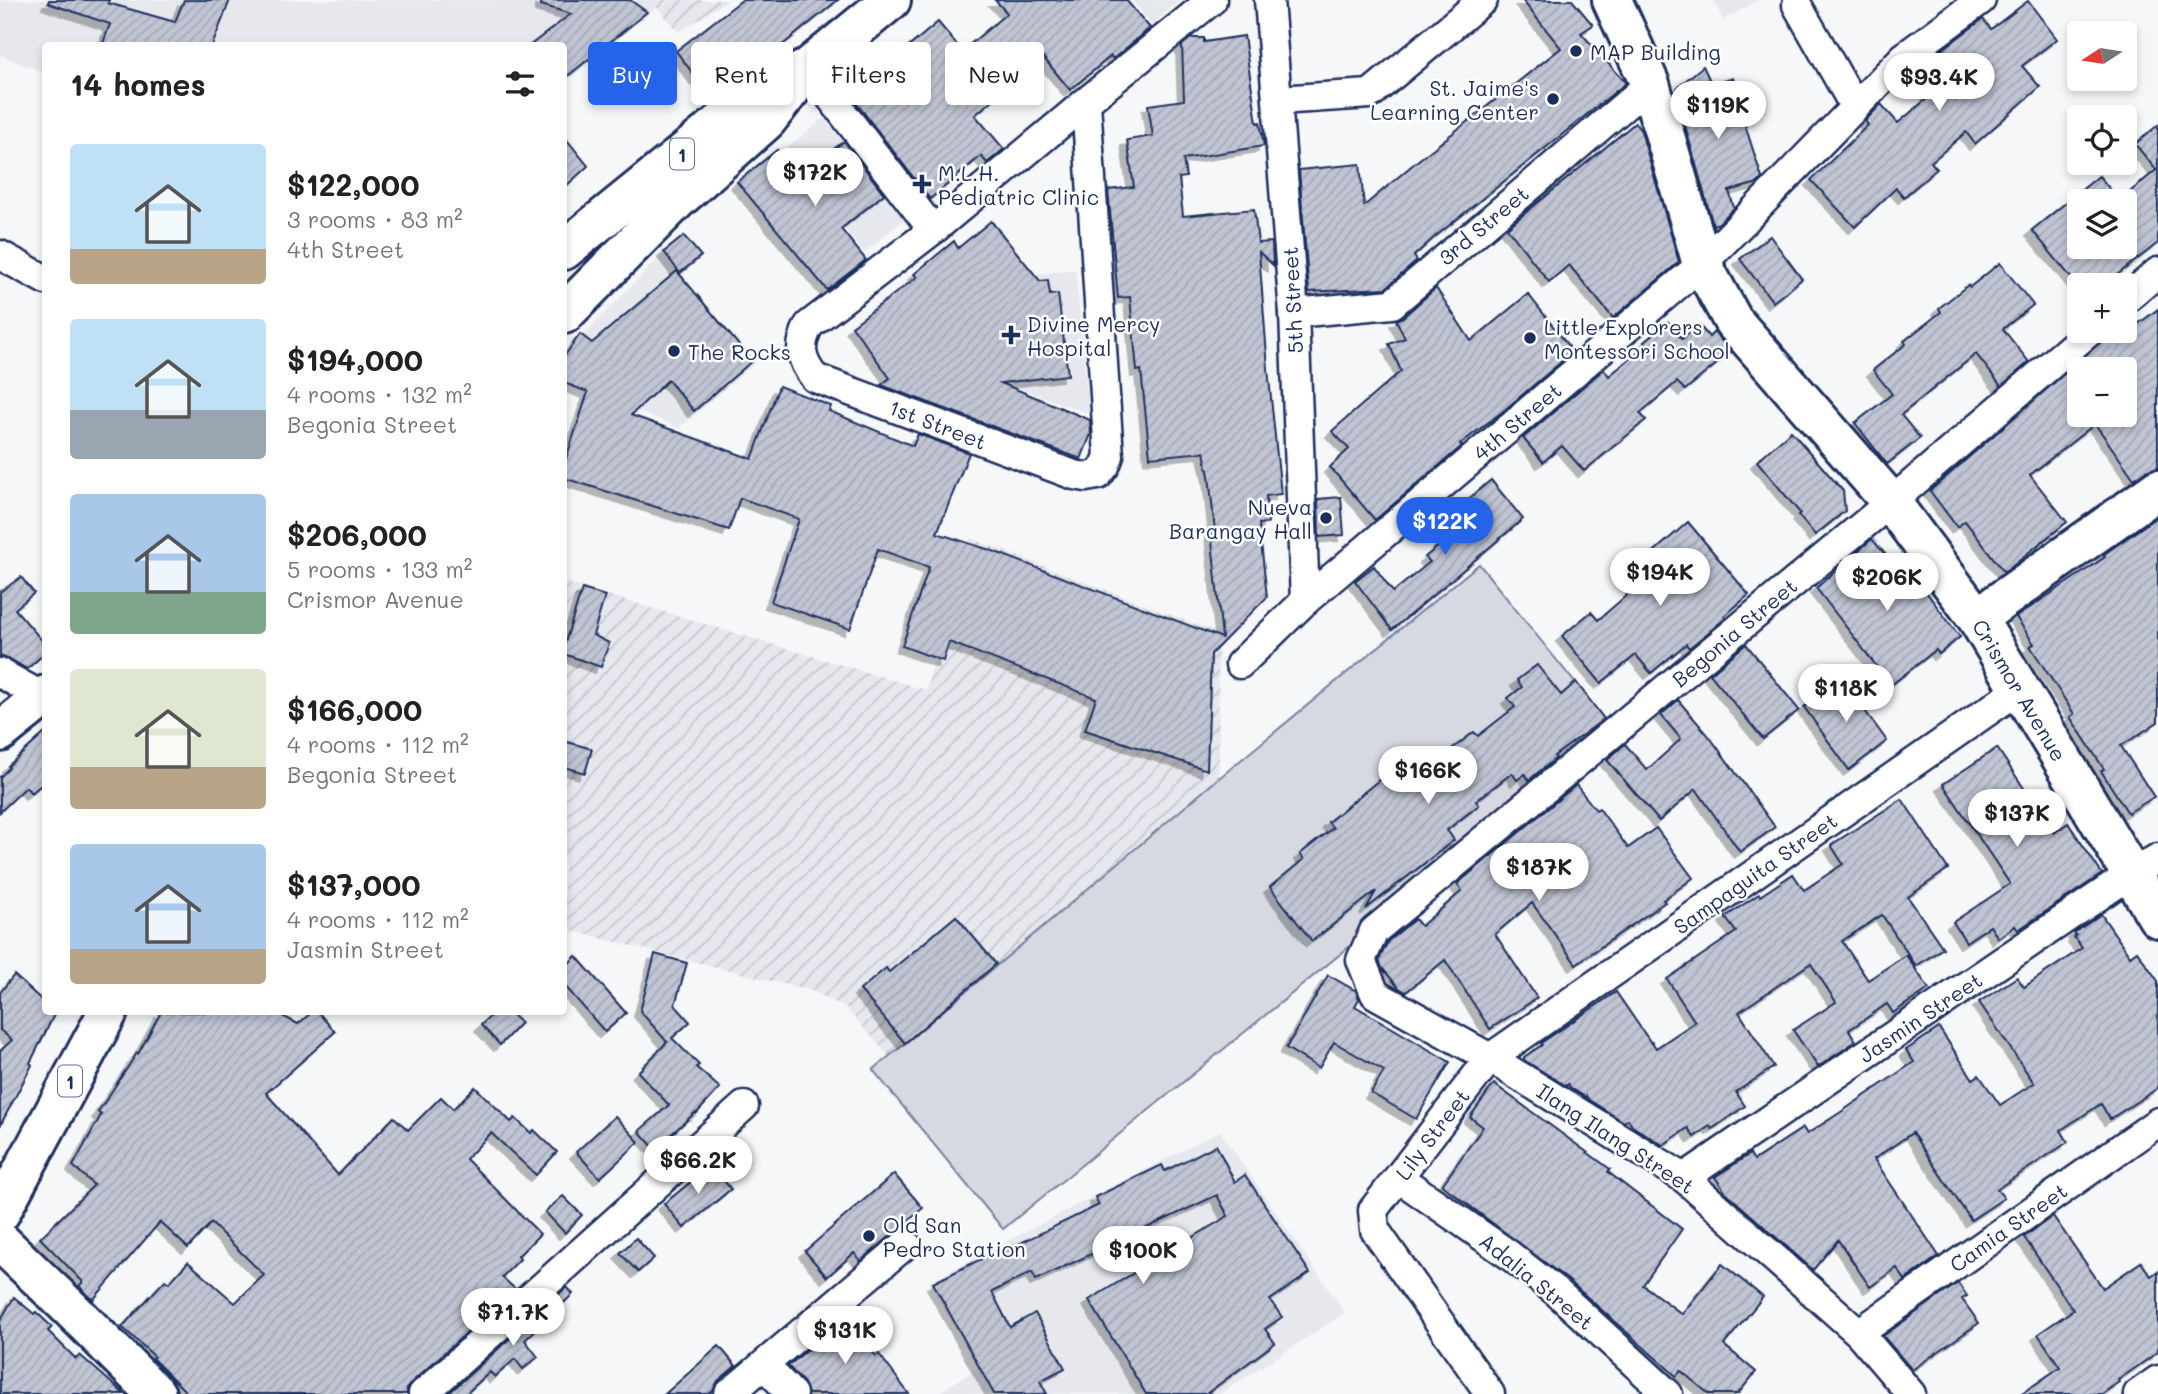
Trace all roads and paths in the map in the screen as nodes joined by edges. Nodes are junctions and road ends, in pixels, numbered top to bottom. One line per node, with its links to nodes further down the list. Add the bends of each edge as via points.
1 (891, 0): 8 (main road, 1)
2 (1212, 0): 13 (street, 1st Street)
3 (1269, 0): 12 (street, 5th Street)
4 (1483, 0): 12 (street, via 1370,93)
5 (1612, 0): 11 (main road, Crismor Avenue)
6 (1972, 3): 15 (street, 4th Street, via 1904,57)
7 (1797, 5): 15 (street)
8 (840, 42)
9 (807, 69): 17 (main road, 1, via 750,99)
10 (807, 69): 23 (main road, 1, via 767,120 677,200)
11 (1650, 84): 19 (main road, Crismor Avenue); 24 (street, 3rd Street, via 1392,303)
12 (1278, 100): 24 (street, 5th Street)
13 (1086, 102): 16 (street, 1st Street); 16 (street, 1st Street, via 1109,456 1098,475 1074,475 815,378 805,366 800,351 809,325)
14 (837, 105): 16 (street)
15 (1855, 107): 19 (street, 4th Street)
16 (933, 230)
17 (567, 248)
18 (0, 255): 21 (street)
19 (1702, 264): 27 (main road, Crismor Avenue, via 1733,321); 28 (street, 4th Street)
20 (2158, 272): 22 (street)
21 (42, 278)
22 (2137, 290)
23 (567, 311)
24 (1294, 313): 28 (street, 5th Street)
25 (2076, 343): 27 (street, Begonia Street)
26 (2158, 489): 29 (main road)
27 (1891, 502): 29 (main road, Crismor Avenue); 38 (street, Begonia Street)
28 (1305, 600): 30 (street, 4th Street)
29 (1977, 618): 32 (main road, Crismor Avenue)
30 (1240, 664)
31 (0, 673): 33 (street)
32 (2021, 688): 36 (main road, Crismor Avenue); 40 (street, Sampaguita Street)
33 (42, 695)
34 (42, 698): 35 (main road)
35 (0, 732)
36 (2144, 866): 37 (main road, Crismor Avenue); 44 (street, Jasmin Street)
37 (2158, 918)
38 (1374, 930): 40 (street, Ilang Ilang Street, via 1361,960 1375,994)
39 (106, 1015): 45 (main road, 1)
40 (1490, 1058): 43 (street, Lily Street); 44 (street, Ilang Ilang Street)
41 (744, 1106): 52 (street)
42 (2158, 1122): 48 (street, Camia Street)
43 (1399, 1178): 55 (street, Lily Street, via 1373,1210 1375,1230); 56 (street, Adalia Street, via 1558,1293)
44 (1684, 1178): 48 (street, Ilang Ilang Street)
45 (0, 1213)
46 (0, 1241): 51 (main road)
47 (906, 1244): 49 (street)
48 (1858, 1333): 57 (street, Ilang Ilang Street)
49 (764, 1365): 53 (street); 54 (street)
50 (2158, 1380): 58 (street)
51 (156, 1394)
52 (423, 1394)
53 (729, 1394)
54 (792, 1394)
55 (1490, 1394)
56 (1668, 1394)
57 (1911, 1394)
58 (2138, 1394)

